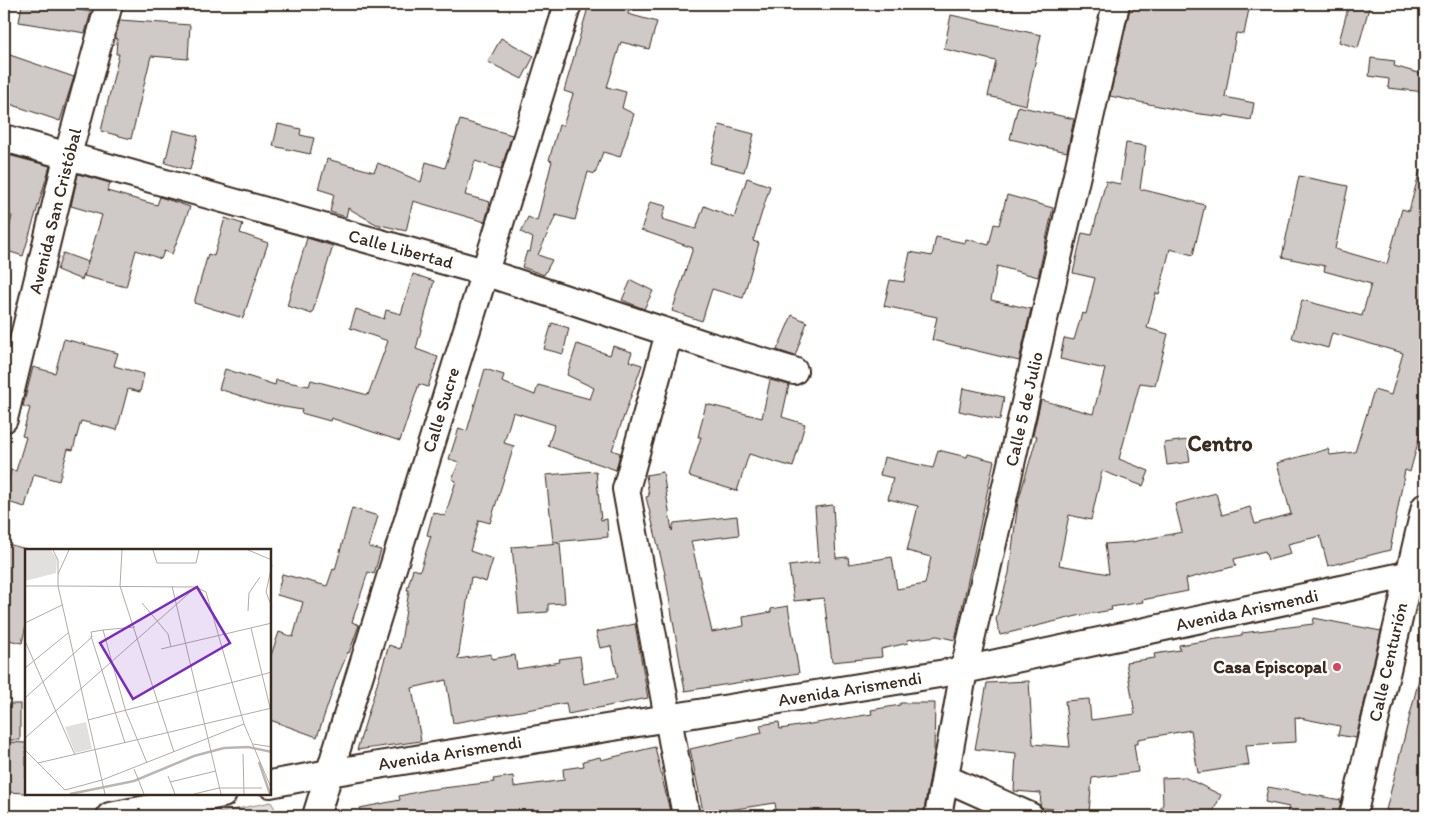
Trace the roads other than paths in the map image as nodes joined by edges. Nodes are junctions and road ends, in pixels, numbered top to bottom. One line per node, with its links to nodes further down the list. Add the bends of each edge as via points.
1 (109, 4): 5 (street, Avenida San Cristóbal)
2 (568, 4): 6 (street, Calle Sucre)
3 (1116, 4): 12 (street, Calle 5 de Julio)
4 (4, 138): 5 (street, Calle Libertad)
5 (67, 158): 6 (street, Calle Libertad); 9 (street, Avenida San Cristóbal)
6 (484, 272): 7 (street, Calle Libertad); 14 (street, Calle Sucre)
7 (669, 333): 8 (street, Calle Libertad); 13 (street, via 626,488)
8 (794, 371)
9 (4, 419)
10 (1425, 507): 11 (street, Calle Centurión)
11 (1416, 574): 12 (street, Avenida Arismendi); 23 (street, Calle Centurión)
12 (964, 670): 13 (street, Avenida Arismendi); 15 (street, Calle 5 de Julio)
13 (669, 718): 14 (street, Avenida Arismendi); 20 (street)
14 (329, 773): 16 (street, Avenida Arismendi); 19 (street, Calle Sucre)
15 (945, 778): 21 (street, Calle 5 de Julio); 22 (street)
16 (271, 784)
17 (218, 795): 18 (street)
18 (110, 816)
19 (316, 816)
20 (686, 816)
21 (938, 816)
22 (1030, 816)
23 (1353, 816)

